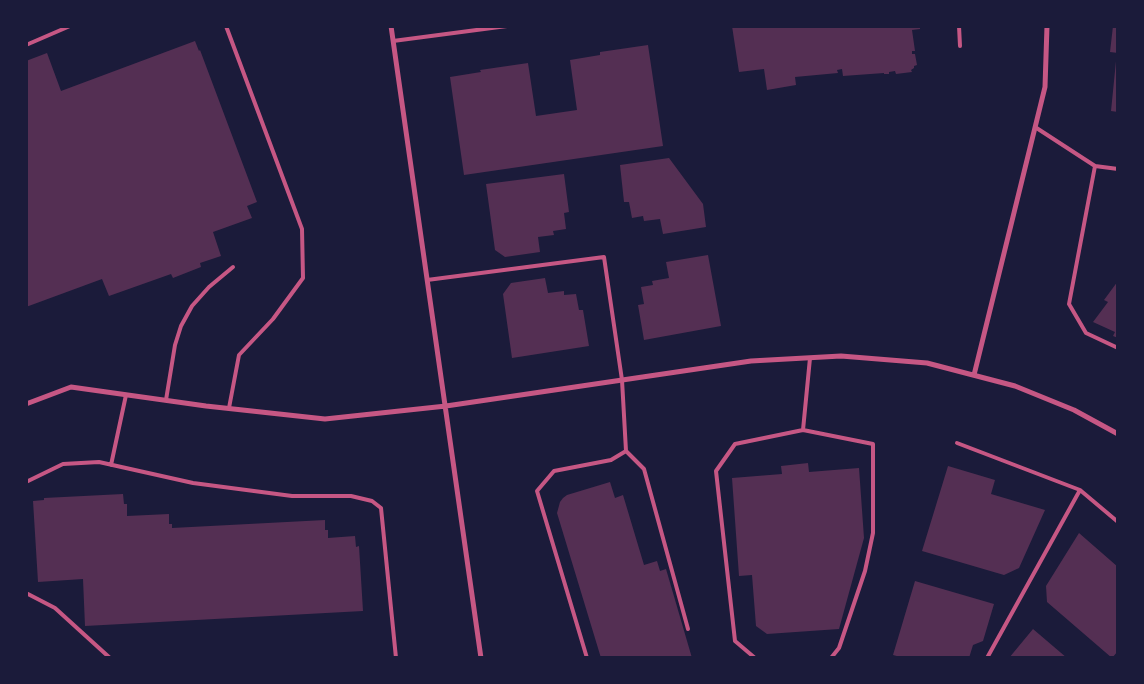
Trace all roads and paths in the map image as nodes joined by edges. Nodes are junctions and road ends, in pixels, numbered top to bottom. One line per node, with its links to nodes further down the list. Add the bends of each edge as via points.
1 (70, 26): 8 (lane)
2 (226, 26): 23 (lane, via 302,229 303,278 273,319 239,355)
3 (391, 26): 7 (street)
4 (507, 26): 7 (lane)
5 (959, 26): 9 (lane)
6 (1047, 26): 10 (street, via 1045,87)
7 (393, 41): 14 (street)
8 (26, 44)
9 (960, 46)
10 (1035, 127): 11 (lane); 17 (street)
11 (1096, 166): 12 (lane); 15 (lane, via 1069,304 1086,333)
12 (1118, 169)
13 (233, 266): 20 (lane, via 192,306 181,326)
14 (427, 280): 18 (lane, via 604,257); 22 (street)
15 (1118, 348)
16 (810, 358): 17 (street, via 841,356 927,363); 18 (street, via 751,361); 24 (lane)
17 (974, 375): 25 (street, via 1015,386 1074,410)
18 (622, 380): 22 (street); 27 (lane)
19 (126, 395): 20 (street); 21 (street, via 71,388); 28 (lane)
20 (166, 400): 23 (street)
21 (26, 404)
22 (446, 406): 23 (street, via 325,419); 36 (street)
23 (229, 408)
24 (803, 430): 38 (lane, via 735,444 716,471 735,641); 39 (lane, via 872,444 873,534 862,580 839,648)
25 (1118, 434)
26 (957, 443): 30 (lane)
27 (626, 451): 33 (lane, via 644,469); 37 (lane, via 611,460 554,471 537,491)
28 (111, 465): 29 (lane, via 99,462 63,464); 35 (lane, via 193,483 292,496 351,496 372,501 382,508)
29 (26, 482)
30 (1080, 490): 31 (lane); 40 (lane)
31 (1118, 522)
32 (26, 592): 34 (lane, via 55,608)
33 (688, 628)
34 (110, 658)
35 (396, 658)
36 (481, 658)
37 (587, 658)
38 (754, 658)
39 (831, 658)
40 (987, 658)

